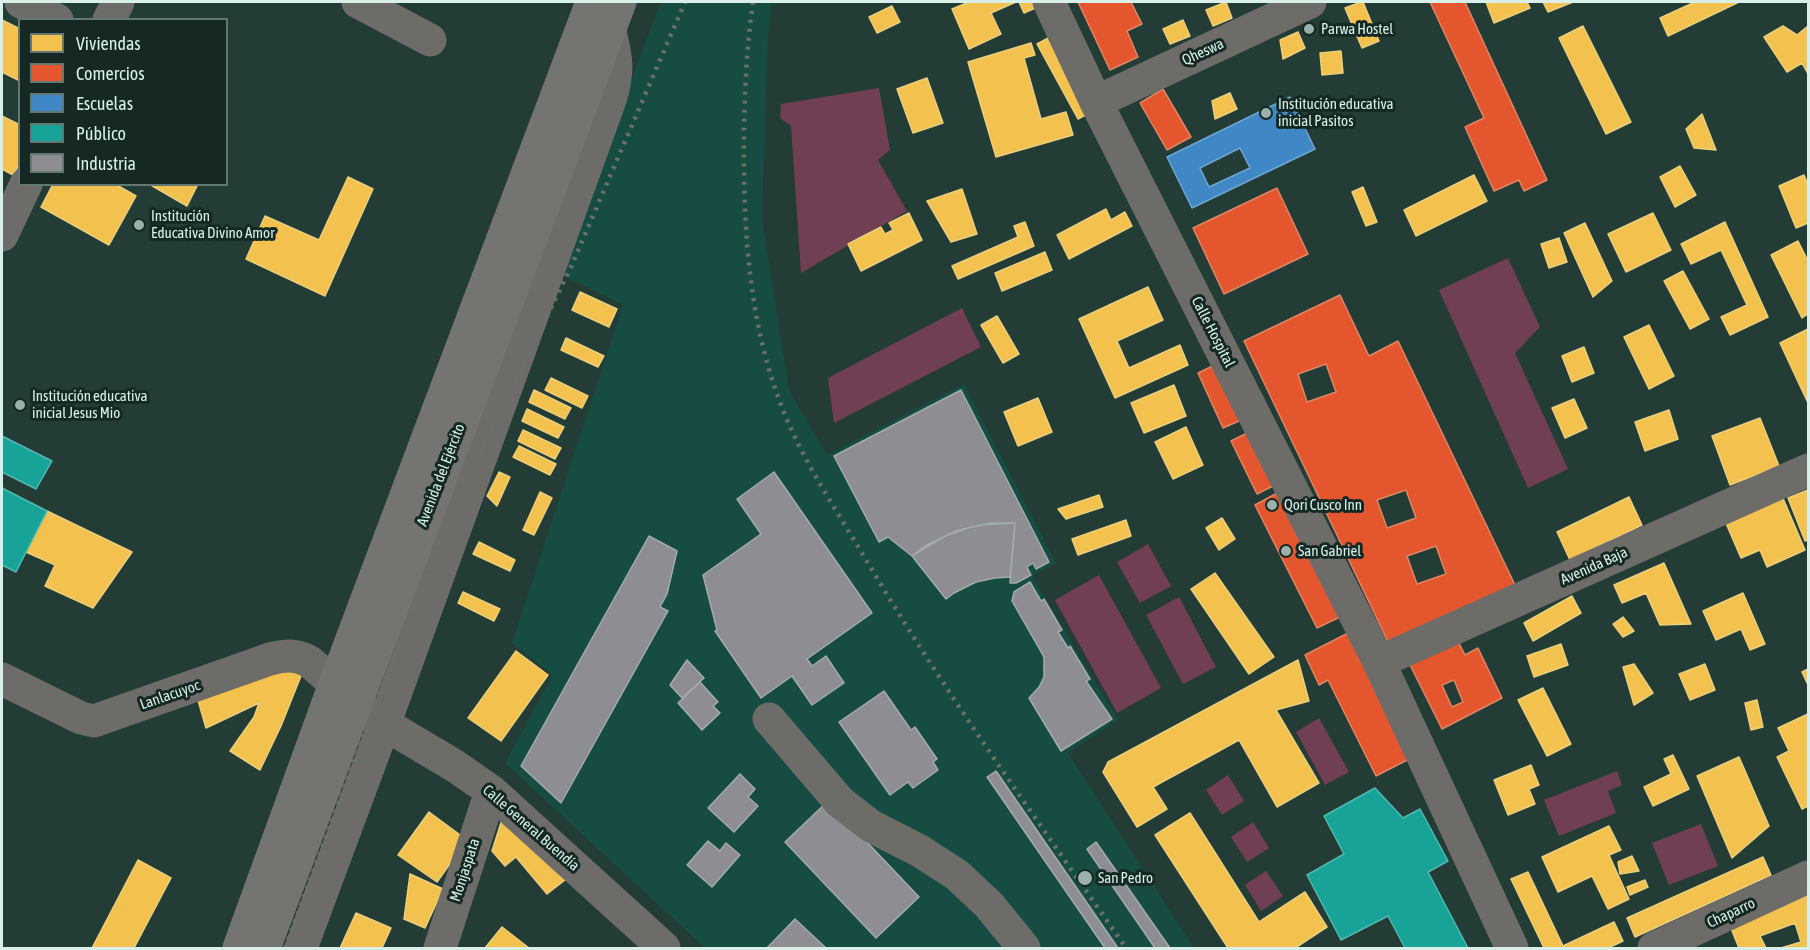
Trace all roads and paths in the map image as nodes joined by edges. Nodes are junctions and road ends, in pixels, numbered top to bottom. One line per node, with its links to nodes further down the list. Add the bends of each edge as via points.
1 (21, 2): 8 (street)
2 (118, 2): 9 (street)
3 (358, 2): 10 (street)
4 (592, 2): 17 (main road, Avenida del Ejército)
5 (1049, 2): 11 (street, Calle Hospital)
6 (1310, 2): 11 (street, Qheswa)
7 (615, 15): 17 (main road, Avenida del Ejército); 19 (street, via 615,85)
8 (53, 18)
9 (109, 18)
10 (430, 40)
11 (1096, 102): 15 (street, Calle Hospital)
12 (25, 186): 13 (street)
13 (2, 235)
14 (1809, 470): 15 (street, Avenida Baja)
15 (1379, 662): 28 (street)
16 (2, 679): 17 (street, Lanlacuyoc, via 94,721 280,656 302,657)
17 (345, 693): 19 (street, Lanlacuyoc); 22 (main road, Avenida del Ejército); 23 (main road, Avenida del Ejército)
18 (769, 720): 27 (street, via 840,802 871,825 957,875 989,905)
19 (384, 725): 20 (street, Calle General Buendía); 24 (street)
20 (491, 791): 25 (street, Monjaspata); 26 (street, Calle General Buendía)
21 (1809, 877): 29 (street, Chaparro)
22 (239, 948)
23 (264, 948)
24 (301, 948)
25 (440, 948)
26 (664, 948)
27 (1024, 948)
28 (1512, 948)
29 (1654, 948)

